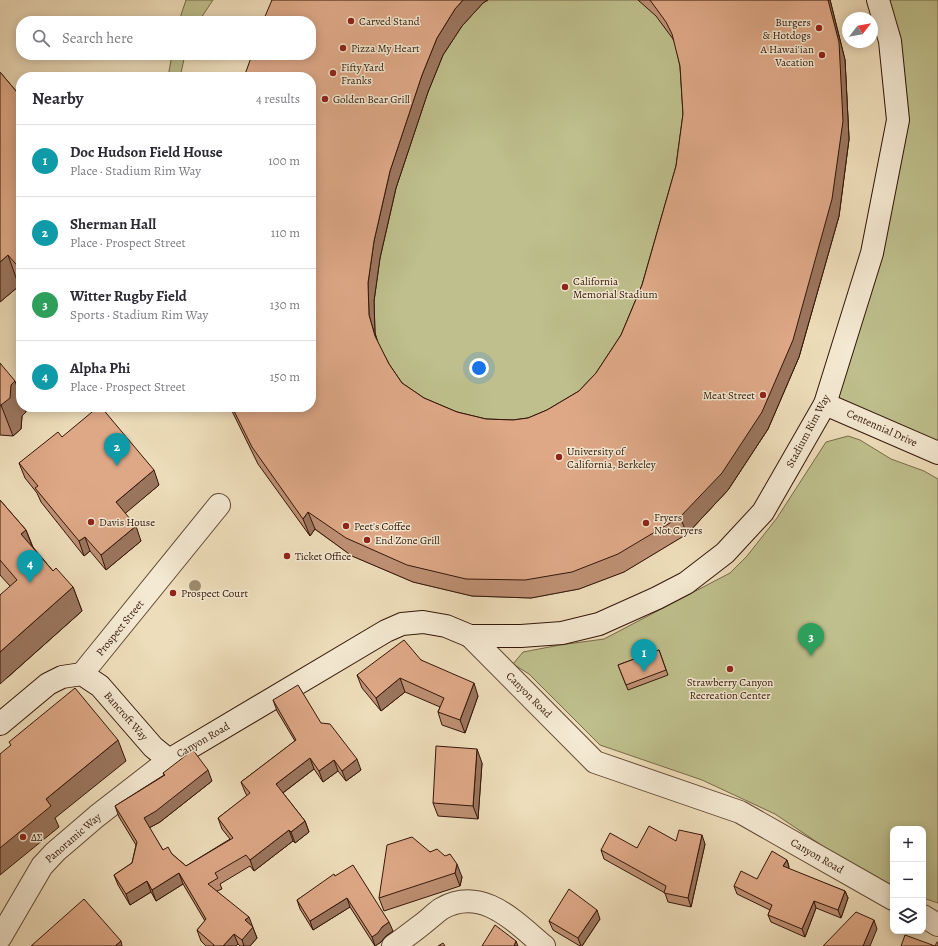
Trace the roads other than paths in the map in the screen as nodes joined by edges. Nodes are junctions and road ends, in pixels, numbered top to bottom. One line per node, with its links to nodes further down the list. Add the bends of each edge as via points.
1 (878, 0): 2 (street, Stadium Rim Way, via 890,42 898,120 872,253)
2 (825, 404): 3 (street, Centennial Drive); 5 (street, Stadium Rim Way, via 763,512 725,553 686,583 599,624 562,633)
3 (938, 453)
4 (219, 505): 6 (street, Prospect Street)
5 (470, 636): 8 (street, Canyon Road, via 446,626 423,622 402,624 386,631); 9 (street, Canyon Road, via 595,762 740,812)
6 (82, 674): 7 (street, via 62,677 48,684); 8 (street, Bancroft Way, via 100,686 153,747)
7 (0, 724)
8 (169, 760): 12 (street, Panoramic Way, via 51,856 42,866)
9 (891, 898)
10 (926, 918): 11 (street)
11 (938, 925)
12 (0, 938)
13 (393, 946): 14 (street, via 442,909 463,900 486,904 502,911)
14 (544, 946)

